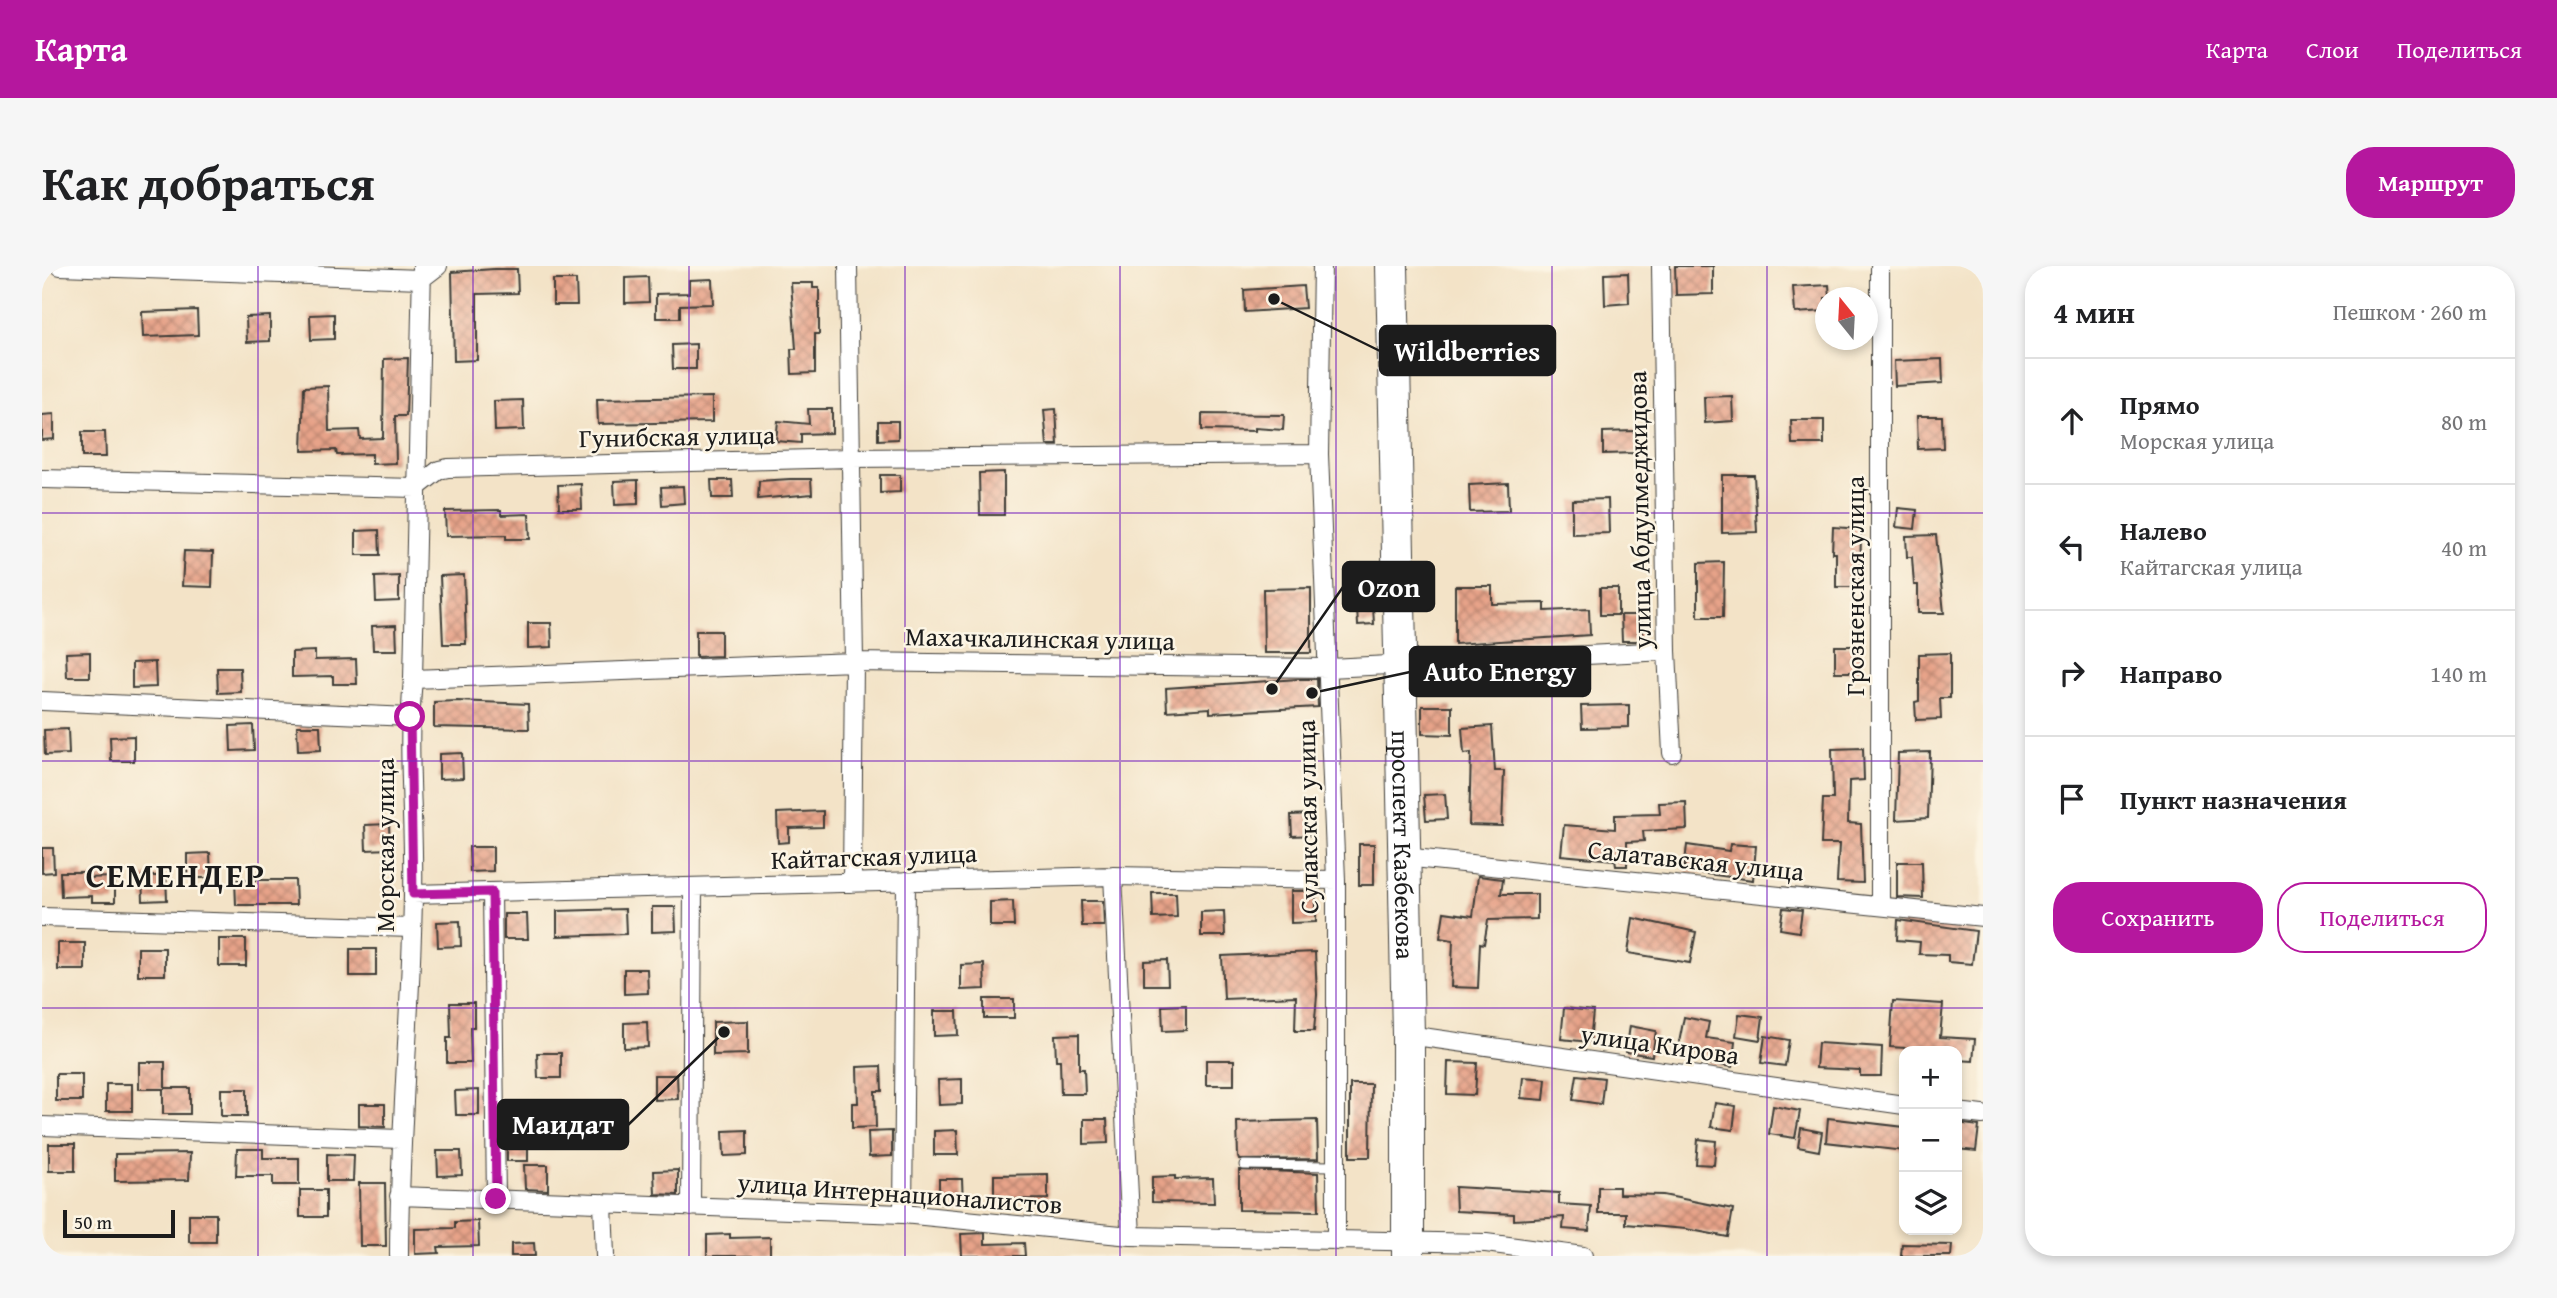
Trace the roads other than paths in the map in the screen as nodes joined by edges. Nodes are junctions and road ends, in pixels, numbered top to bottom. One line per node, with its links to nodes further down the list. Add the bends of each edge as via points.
1 (60, 266): 9 (street)
2 (438, 266): 9 (street)
3 (848, 266): 11 (street)
4 (1322, 266): 10 (street, Сулакская улица)
5 (1380, 266): 16 (highway, проспект Казбекова)
6 (1392, 266): 16 (highway, проспект Казбекова)
7 (1661, 266): 14 (street, улица Абдулмеджидова)
8 (1880, 266): 30 (street, Грозненская улица)
9 (422, 273): 13 (street, Морская улица)
10 (1319, 454): 11 (street, Гунибская улица); 17 (street, Сулакская улица)
11 (851, 458): 13 (street, Гунибская улица, via 448,468); 15 (street)
12 (42, 479): 13 (street)
13 (415, 488): 18 (street, Морская улица)
14 (1667, 651): 16 (street, Махачкалинская улица); 21 (street, улица Абдулмеджидова)
15 (854, 662): 17 (street, Махачкалинская улица); 18 (street, Махачкалинская улица); 26 (street)
16 (1394, 663): 17 (street, Махачкалинская улица); 22 (highway, проспект Казбекова); 49 (highway, проспект Казбекова)
17 (1329, 668): 24 (street, Сулакская улица)
18 (413, 679): 20 (street, Морская улица)
19 (42, 701): 20 (street)
20 (410, 717): 29 (street, Морская улица)
21 (1672, 752)
22 (1404, 857): 30 (street, Салатавская улица); 34 (highway, проспект Казбекова)
23 (1113, 876): 24 (street, Кайтагская улица); 25 (street, Кайтагская улица); 47 (street)
24 (1336, 880): 41 (street, Сулакская улица)
25 (906, 881): 26 (street, Кайтагская улица); 46 (street)
26 (852, 883): 27 (street, Кайтагская улица)
27 (693, 887): 28 (street, Кайтагская улица); 45 (street)
28 (492, 892): 29 (street, Кайтагская улица); 43 (street)
29 (413, 894): 33 (street, Морская улица)
30 (1880, 905): 32 (street, Салатавская улица)
31 (42, 917): 33 (street)
32 (1983, 917)
33 (412, 928): 39 (street, Морская улица)
34 (1408, 1035): 35 (street, улица Кирова); 49 (highway, проспект Казбекова)
35 (1899, 1104)
36 (1962, 1113): 37 (street)
37 (1983, 1115)
38 (42, 1126): 39 (street)
39 (400, 1139): 42 (street, Морская улица)
40 (1244, 1165): 41 (lane)
41 (1335, 1166): 48 (street, Сулакская улица)
42 (399, 1196): 43 (street, улица Интернационалистов); 50 (street, Морская улица)
43 (496, 1199): 44 (street, улица Интернационалистов)
44 (603, 1203): 45 (street, улица Интернационалистов); 51 (street)
45 (691, 1207): 46 (street, улица Интернационалистов)
46 (903, 1214): 47 (street, улица Интернационалистов)
47 (1131, 1236): 48 (street, улица Интернационалистов)
48 (1336, 1241): 49 (street, улица Интернационалистов)
49 (1403, 1249): 52 (street, улица Интернационалистов, via 1486,1243)
50 (399, 1256)
51 (605, 1256)
52 (1583, 1256)

